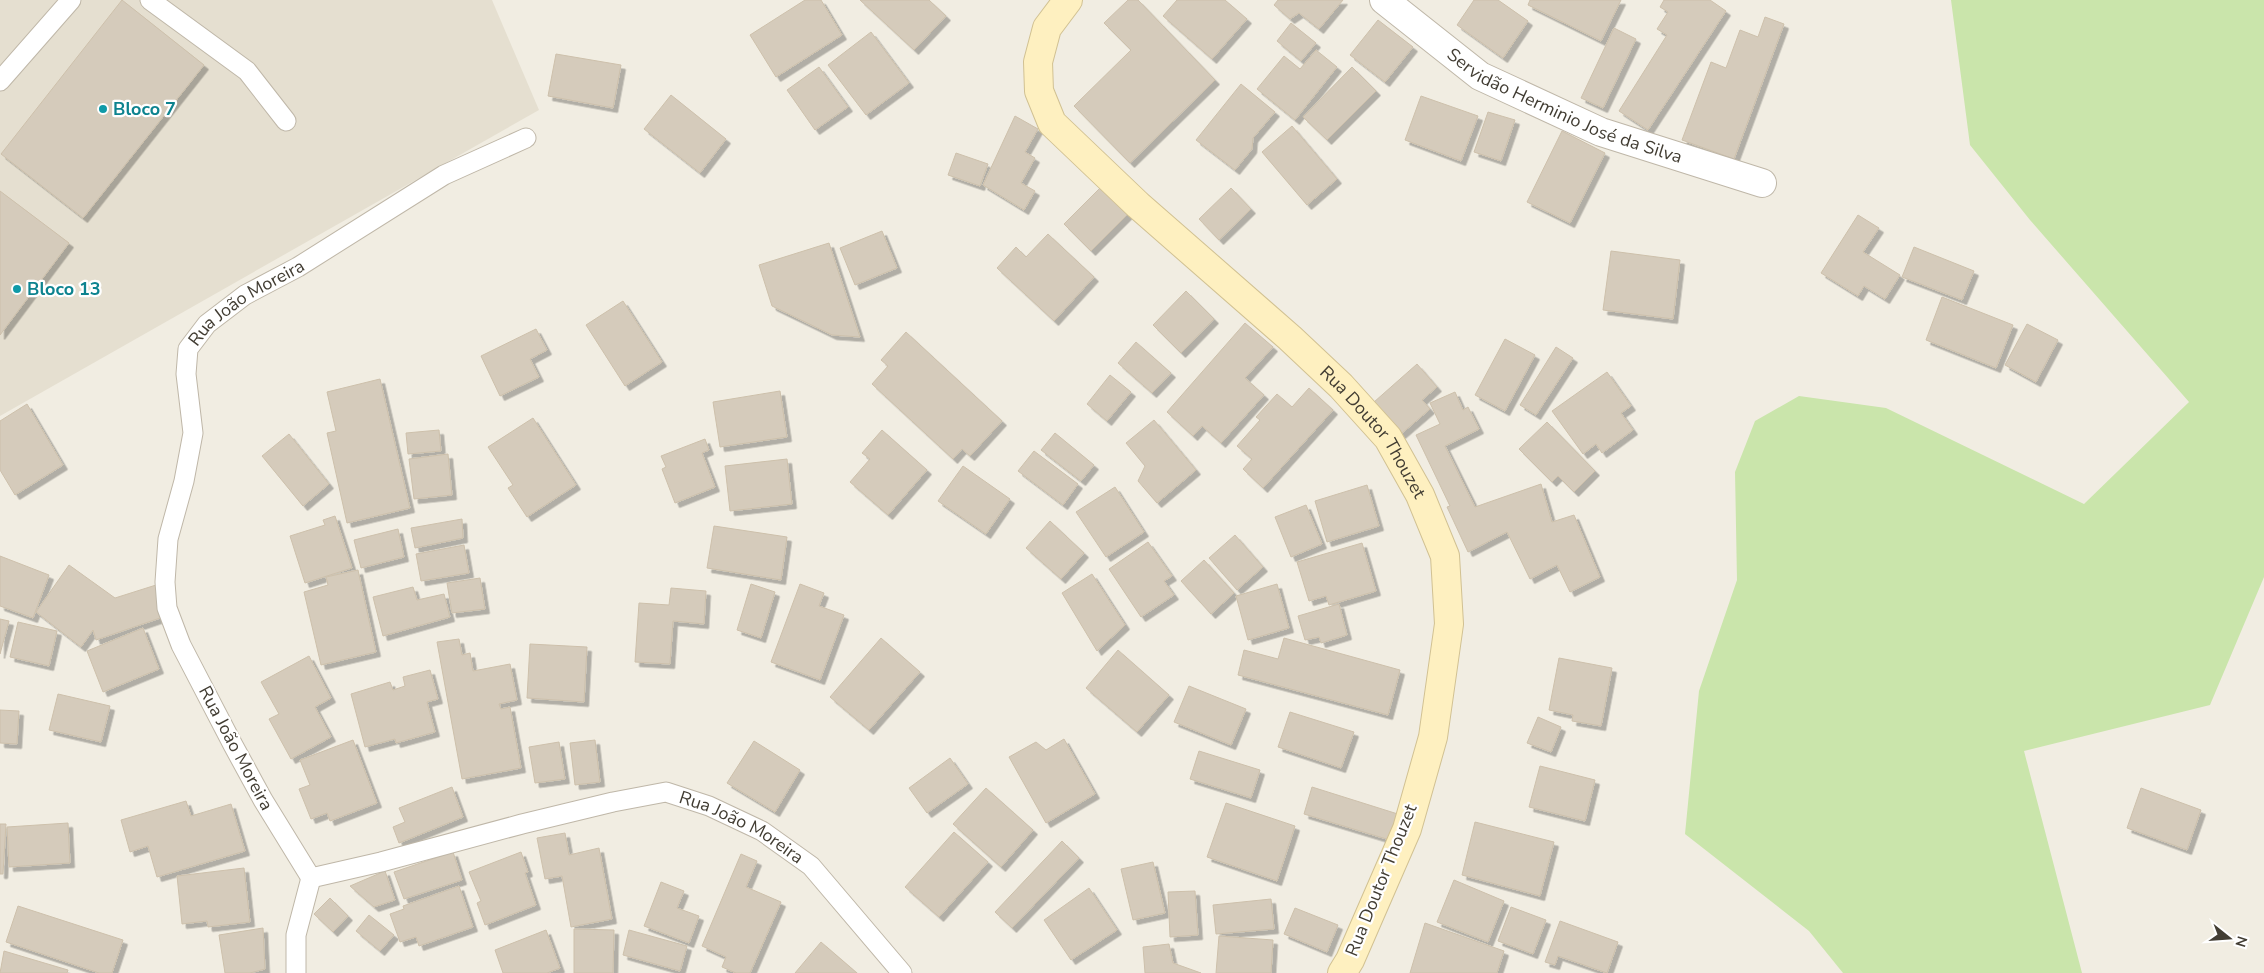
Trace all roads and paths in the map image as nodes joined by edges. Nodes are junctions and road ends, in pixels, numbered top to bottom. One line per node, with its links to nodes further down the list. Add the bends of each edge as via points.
1 (71, 0): 5 (lane)
2 (150, 0): 6 (lane, via 247,71)
3 (1068, 0): 12 (street, Rua Doutor Thouzet, via 1047,28 1038,62 1039,91 1052,122 1138,205 1290,338 1388,438 1420,495 1445,556 1449,624 1432,737 1406,829)
4 (1384, 0): 8 (street, Servidão Herminio José da Silva, via 1480,76 1601,132)
5 (0, 81)
6 (286, 121)
7 (526, 138): 9 (lane, Rua João Moreira, via 444,175 298,267 245,295 207,324 188,349 186,374 193,433 168,539 167,608 181,645 233,744)
8 (1762, 183)
9 (311, 878): 10 (lane, via 296,935); 11 (lane, Rua João Moreira, via 522,824 666,792 709,806 762,831 811,866)
10 (296, 973)
11 (902, 973)
12 (1342, 973)

